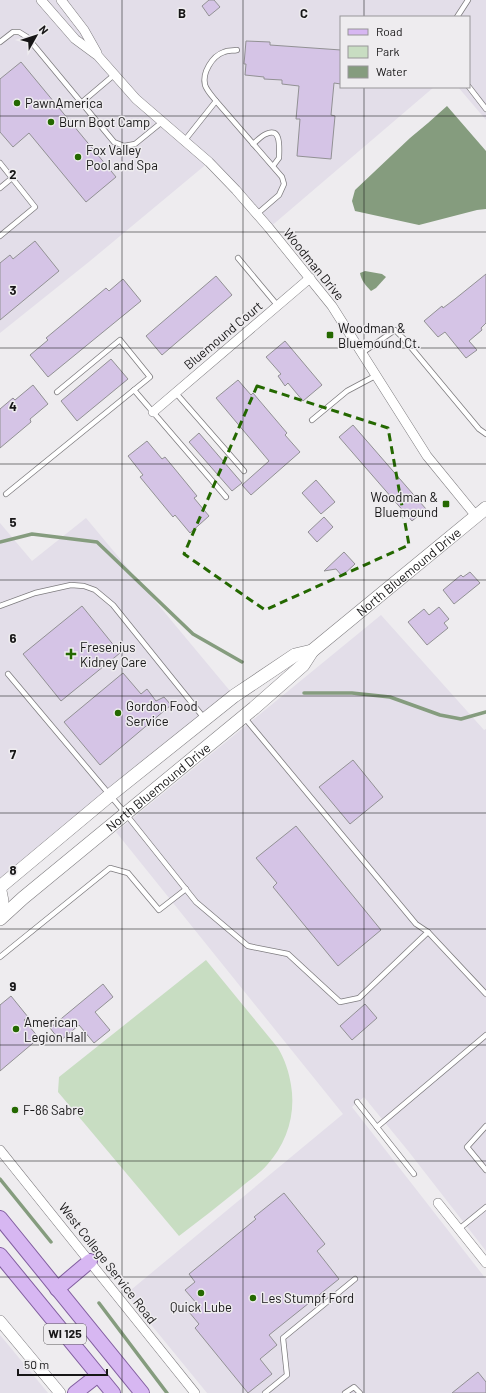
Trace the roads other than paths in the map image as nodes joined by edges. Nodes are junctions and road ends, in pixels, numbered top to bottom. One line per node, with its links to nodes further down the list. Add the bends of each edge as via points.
1 (40, 0): 7 (street, Woodman Drive, via 75,39)
2 (61, 0): 7 (street, Woodman Drive, via 84,30)
3 (468, 0): 4 (lane)
4 (458, 16)
5 (0, 42): 11 (lane, via 13,32 19,32 27,37)
6 (237, 50): 10 (lane, via 224,52 215,58 208,68 206,87)
7 (98, 56): 8 (street, Woodman Drive)
8 (114, 75): 11 (lane); 13 (street, Woodman Drive)
9 (470, 88): 12 (lane)
10 (216, 101): 14 (lane); 15 (lane)
11 (81, 103): 13 (lane, via 114,142 124,146 136,144)
12 (486, 108)
13 (162, 122): 14 (street, Woodman Drive)
14 (184, 140): 20 (street, Woodman Drive, via 214,167)
15 (253, 144): 17 (lane); 17 (lane, via 266,134 276,134 279,140 279,158)
16 (0, 163): 18 (lane)
17 (272, 166): 20 (lane, via 282,177 284,184 279,195)
18 (12, 178): 19 (lane); 21 (lane, via 35,207)
19 (0, 188)
20 (257, 214): 23 (street, Woodman Drive)
21 (0, 236)
22 (238, 258): 24 (lane)
23 (310, 278): 24 (street, Bluemound Court); 25 (street, Woodman Drive, via 332,306)
24 (278, 306): 29 (street, Bluemound Court)
25 (362, 353): 26 (street, Woodman Drive); 32 (lane, via 395,330)
26 (377, 375): 31 (lane, via 347,391); 36 (street, Woodman Drive, via 427,456)
27 (134, 390): 28 (lane, via 150,377 120,340); 30 (lane); 34 (lane)
28 (57, 392)
29 (175, 392): 30 (street, Bluemound Court); 33 (lane)
30 (153, 412): 35 (lane)
31 (312, 420)
32 (486, 434)
33 (244, 471)
34 (6, 494)
35 (226, 497)
36 (481, 512): 38 (main road, North Bluemound Drive)
37 (0, 606): 41 (lane, via 35,592 71,585 95,590 113,605)
38 (312, 651): 40 (main road, North Bluemound Drive, via 303,665); 41 (main road, North Bluemound Drive, via 295,655)
39 (8, 674): 42 (lane)
40 (244, 716): 43 (main road, North Bluemound Drive); 49 (lane, via 406,913)
41 (205, 719): 42 (main road, North Bluemound Drive)
42 (109, 796): 43 (lane); 44 (main road, North Bluemound Drive)
43 (125, 813): 45 (lane); 48 (main road, North Bluemound Drive)
44 (0, 888)
45 (186, 889): 49 (lane, via 196,902 248,946 288,954 340,1002 359,998); 50 (lane, via 159,910 128,873 110,868)
46 (0, 891): 47 (main road)
47 (0, 906)
48 (0, 919)
49 (428, 932): 51 (lane)
50 (0, 958)
51 (486, 994)
52 (486, 1035): 54 (lane)
53 (357, 1102): 54 (lane)
54 (377, 1126): 58 (lane)
55 (486, 1126): 57 (lane, via 467,1147)
56 (0, 1150): 64 (street, West College Service Road)
57 (486, 1170)
58 (414, 1174)
59 (438, 1203): 62 (street)
60 (486, 1208): 62 (lane)
61 (0, 1218): 67 (main road, WI 125)
62 (459, 1229): 65 (street)
63 (0, 1255): 69 (main road, WI 125)
64 (90, 1261): 67 (main road); 74 (street, West College Service Road)
65 (486, 1263)
66 (355, 1279): 75 (lane, via 283,1338 287,1375)
67 (57, 1288): 73 (main road, WI 125)
68 (0, 1321): 70 (street)
69 (98, 1375): 71 (main road); 72 (main road, WI 125)
70 (60, 1393)
71 (75, 1393)
72 (113, 1393)
73 (142, 1393)
74 (195, 1393)
75 (265, 1393)
76 (345, 1393): 77 (lane, via 354,1387)
77 (360, 1393)

